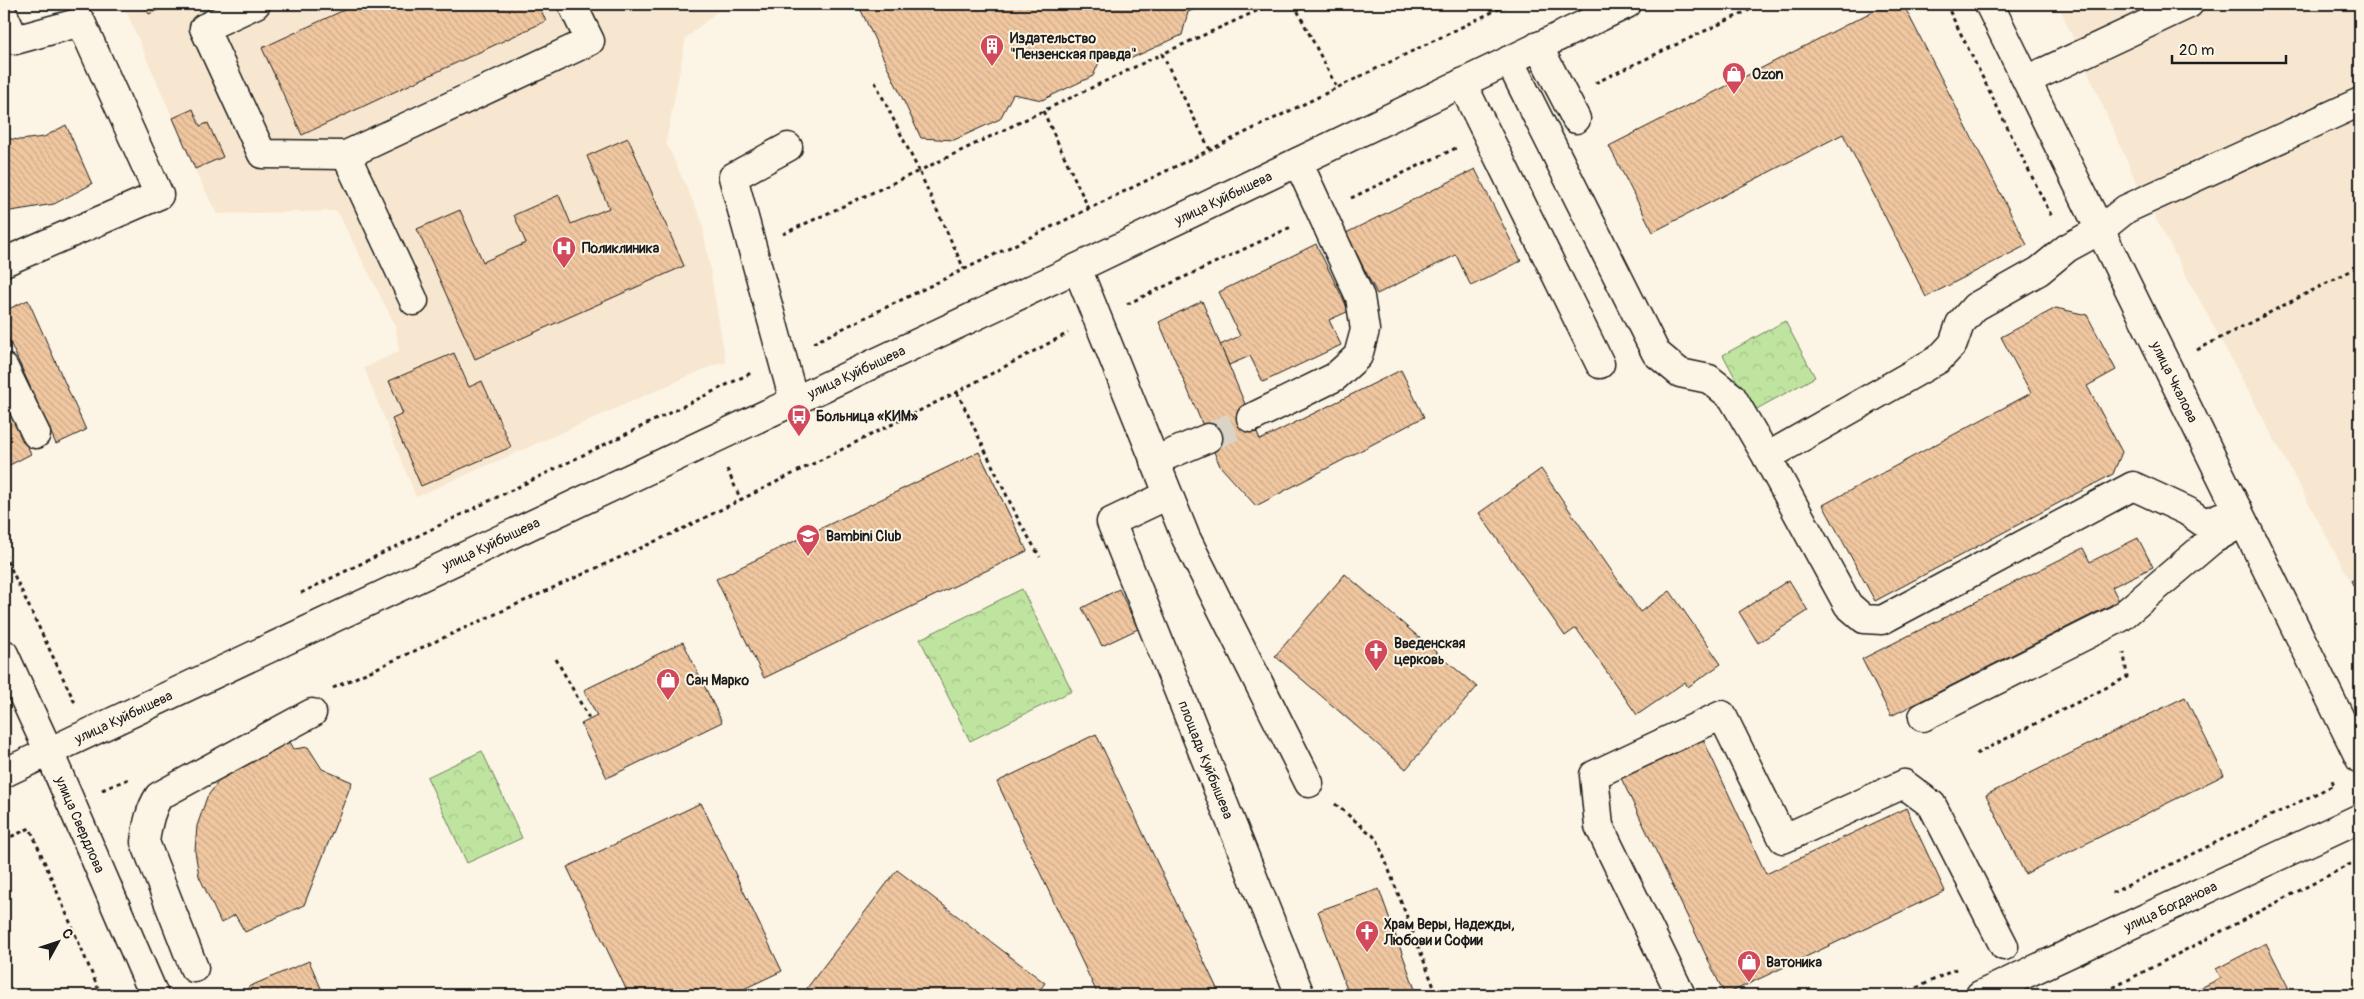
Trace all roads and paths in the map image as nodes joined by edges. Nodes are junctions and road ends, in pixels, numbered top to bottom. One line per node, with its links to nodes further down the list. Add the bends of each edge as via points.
1 (256, 4): 23 (main road, via 204,28 262,154)
2 (572, 4): 23 (main road, via 590,42)
3 (1272, 4): 11 (path)
4 (1294, 4): 16 (path)
5 (1627, 4): 10 (main road, улица Куйбышева)
6 (1762, 4): 18 (path)
7 (1989, 4): 13 (main road, улица Чкалова)
8 (2189, 4): 13 (main road)
9 (4, 16): 30 (main road, via 15,40 81,22 159,195)
10 (1538, 46): 12 (main road, улица Куйбышева); 18 (main road)
11 (1162, 54): 19 (path); 22 (path)
12 (1509, 60): 15 (main road, улица Куйбышева); 44 (main road, via 1656,353 1680,373 1709,379 1732,397)
13 (2027, 80): 28 (main road, улица Чкалова)
14 (875, 82): 25 (path)
15 (1462, 83): 20 (main road); 24 (main road, улица Куйбышева)
16 (1337, 88)
17 (2360, 102): 28 (main road, via 2126,209)
18 (1570, 108)
19 (1043, 111): 25 (path); 26 (path)
20 (1487, 134): 27 (path); 36 (main road)
21 (788, 147): 29 (main road, via 733,177)
22 (1210, 150)
23 (346, 155): 34 (main road)
24 (1298, 162): 27 (main road); 32 (main road, улица Куйбышева)
25 (919, 171): 29 (path); 33 (path)
26 (1089, 208)
27 (1321, 212): 35 (path); 41 (main road, via 1360,297 1365,330 1358,356 1335,378)
28 (2100, 230): 37 (main road, улица Чкалова); 44 (main road, via 2067,248 2039,271 1975,307 1960,324 1953,344 1939,359)
29 (753, 248): 40 (main road)
30 (4, 262)
31 (2360, 266): 37 (path)
32 (1077, 268): 35 (main road); 40 (main road, улица Куйбышева)
33 (964, 269)
34 (414, 301)
35 (1099, 318): 39 (path); 45 (main road)
36 (1600, 364)
37 (2167, 365): 47 (main road, улица Чкалова)
38 (4, 368): 42 (main road)
39 (957, 392): 49 (path, via 1019,521); 54 (path, via 680,530)
40 (794, 401): 57 (main road, улица Куйбышева)
41 (1251, 418)
42 (36, 434)
43 (1208, 438): 45 (main road)
44 (1767, 457): 47 (main road, via 1848,605 1864,619 1882,620 2133,486 2187,511 2204,523)
45 (1154, 461): 46 (main road)
46 (1168, 495): 62 (main road, via 1186,538); 73 (main road, площадь Куйбышева, via 1111,522)
47 (2241, 516): 50 (main road); 59 (main road, улица Чкалова)
48 (4, 554): 53 (path)
49 (1040, 557)
50 (2120, 618): 55 (main road); 58 (path, via 2127,677)
51 (4, 654): 57 (main road, улица Свердлова)
52 (556, 659): 56 (path)
53 (75, 703)
54 (318, 703): 70 (main road, via 159,796 153,805 145,842)
55 (1924, 716)
56 (590, 720)
57 (50, 752): 60 (main road, улица Куйбышева); 72 (main road, улица Свердлова)
58 (1976, 754)
59 (2360, 759)
60 (4, 773)
61 (133, 777): 64 (path)
62 (1309, 782): 74 (path, via 1377,839)
63 (2334, 785): 68 (path)
64 (98, 792)
65 (2360, 818): 77 (main road, улица Богданова)
66 (4, 840): 71 (path, via 30,828)
67 (2360, 859): 78 (path)
68 (2111, 894)
69 (2004, 946): 75 (main road, via 1932,805 1904,784 1783,839 1722,715 1594,775 1599,826); 76 (path)
70 (194, 968)
71 (98, 988)
72 (154, 995)
73 (1300, 995)
74 (1437, 995)
75 (1681, 995)
76 (1902, 995)
77 (1980, 995)
78 (2099, 995)

